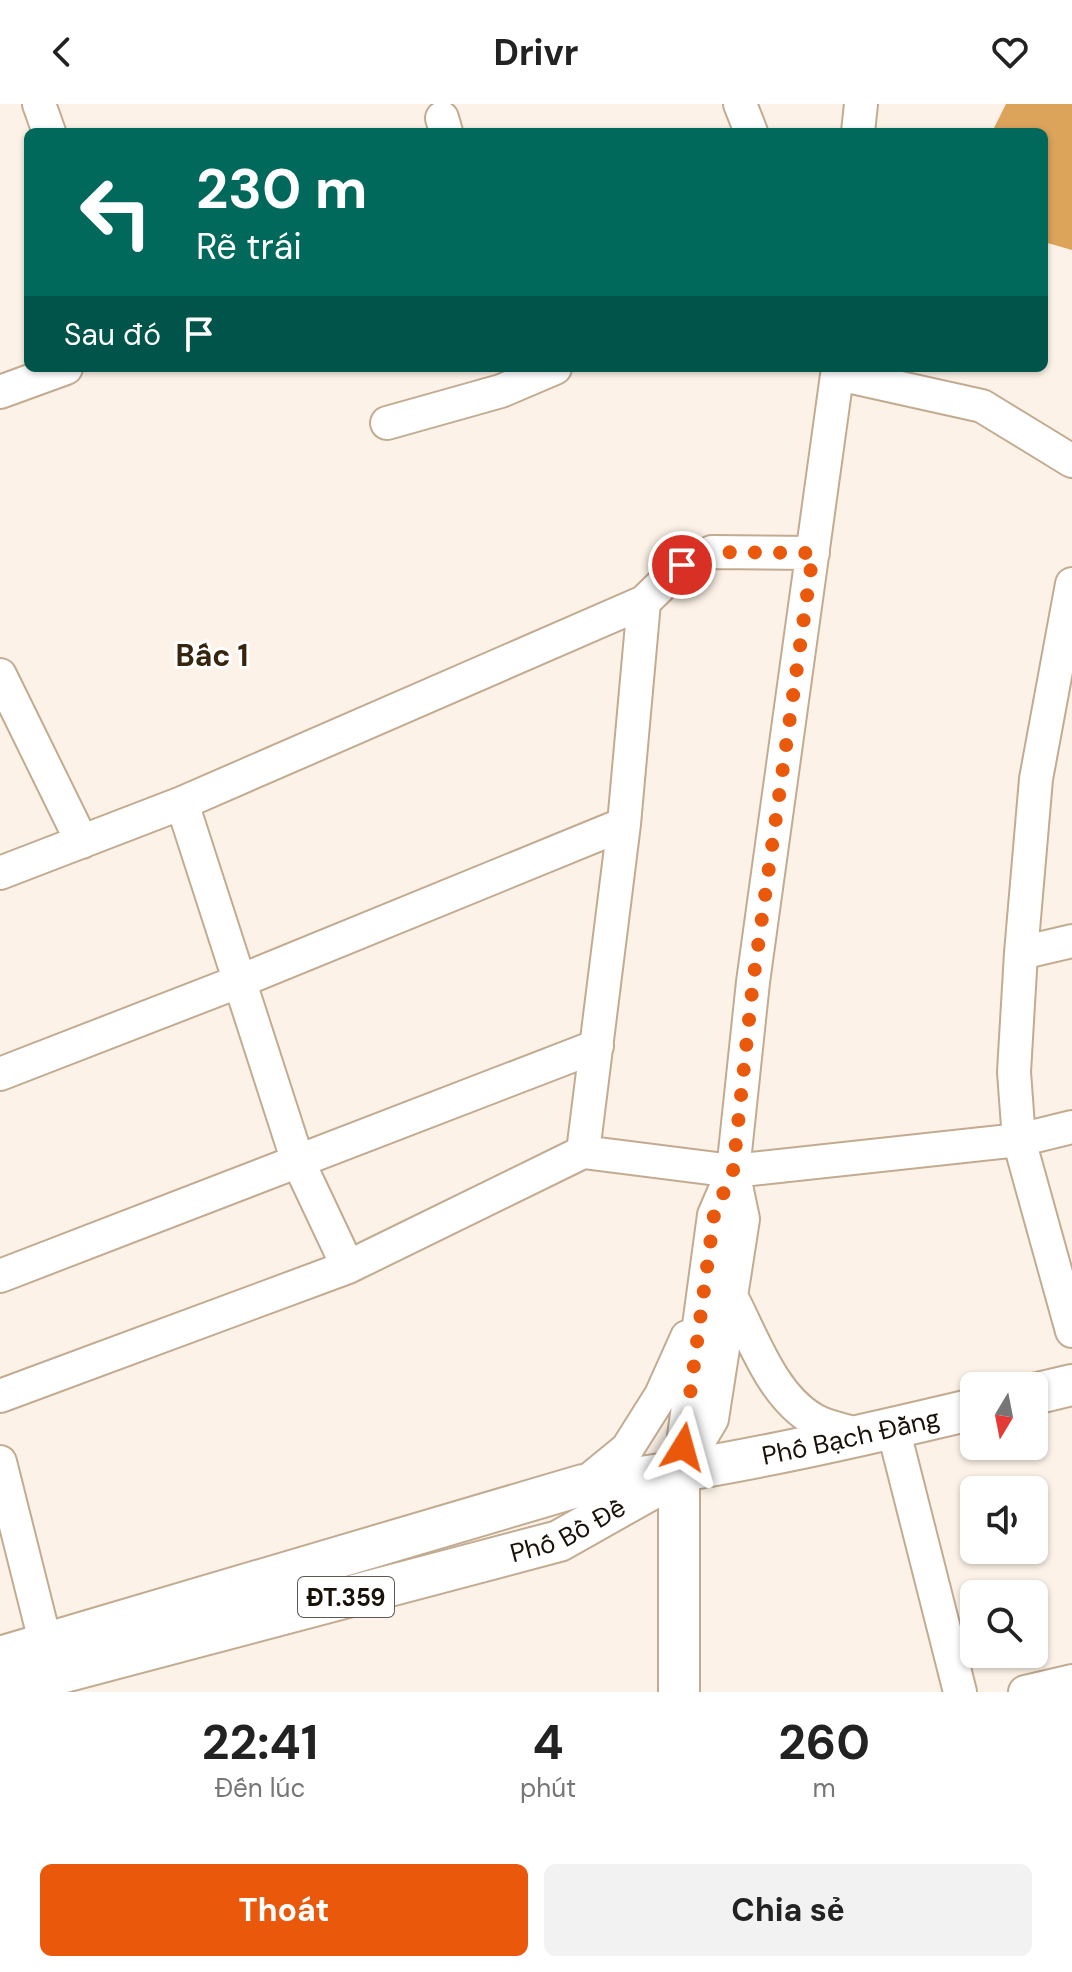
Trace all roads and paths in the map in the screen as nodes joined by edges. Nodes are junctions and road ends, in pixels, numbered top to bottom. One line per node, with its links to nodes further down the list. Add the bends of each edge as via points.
1 (39, 104): 4 (street)
2 (740, 104): 5 (street)
3 (861, 104): 6 (street)
4 (48, 128)
5 (749, 128)
6 (858, 128)
7 (55, 372): 11 (street)
8 (546, 372): 12 (street, via 501,391)
9 (838, 372): 14 (street)
10 (842, 372): 13 (street, via 982,406)
11 (0, 392)
12 (387, 423)
13 (1072, 461)
14 (813, 553): 16 (street, via 712,552 682,565); 31 (street, via 753,982)
15 (1072, 584): 23 (street, via 1036,779)
16 (644, 602): 18 (street); 19 (street)
17 (0, 675): 20 (street)
18 (182, 803): 20 (street); 24 (street)
19 (624, 824): 24 (street); 25 (street)
20 (82, 842): 21 (street)
21 (0, 873)
22 (1072, 941): 23 (street)
23 (1021, 953): 28 (street, via 1014,1072)
24 (240, 981): 26 (street); 30 (street)
25 (597, 1046): 29 (street); 30 (street)
26 (0, 1074)
27 (1072, 1127): 28 (street)
28 (1019, 1140): 31 (street); 35 (street)
29 (583, 1152): 31 (street); 32 (street)
30 (297, 1159): 32 (street); 33 (street)
31 (733, 1171): 34 (street, via 743,1219)
32 (348, 1267): 38 (street)
33 (0, 1276)
34 (717, 1299): 40 (street, via 791,1403 816,1421); 42 (street, via 712,1419); 43 (street, via 627,1449)
35 (1072, 1331)
36 (1072, 1385): 37 (main road)
37 (1048, 1391)
38 (0, 1396)
39 (960, 1412): 40 (main road, Phố Bạch Đằng / ĐT.359)
40 (880, 1432): 42 (main road, Phố Bạch Đằng / ĐT.359); 49 (street)
41 (0, 1462): 44 (street)
42 (679, 1473): 43 (main road, Phố Bồ Đề / ĐT.359); 47 (main road, Phố Bồ Đề / ĐT.359, via 559,1541); 48 (main road)
43 (583, 1485): 44 (main road, Phố Bồ Đề / ĐT.359)
44 (46, 1645): 45 (main road, Phố Bồ Đề / ĐT.359)
45 (0, 1657)
46 (1072, 1681): 50 (street)
47 (0, 1689)
48 (679, 1692)
49 (960, 1692)
50 (1025, 1692)

